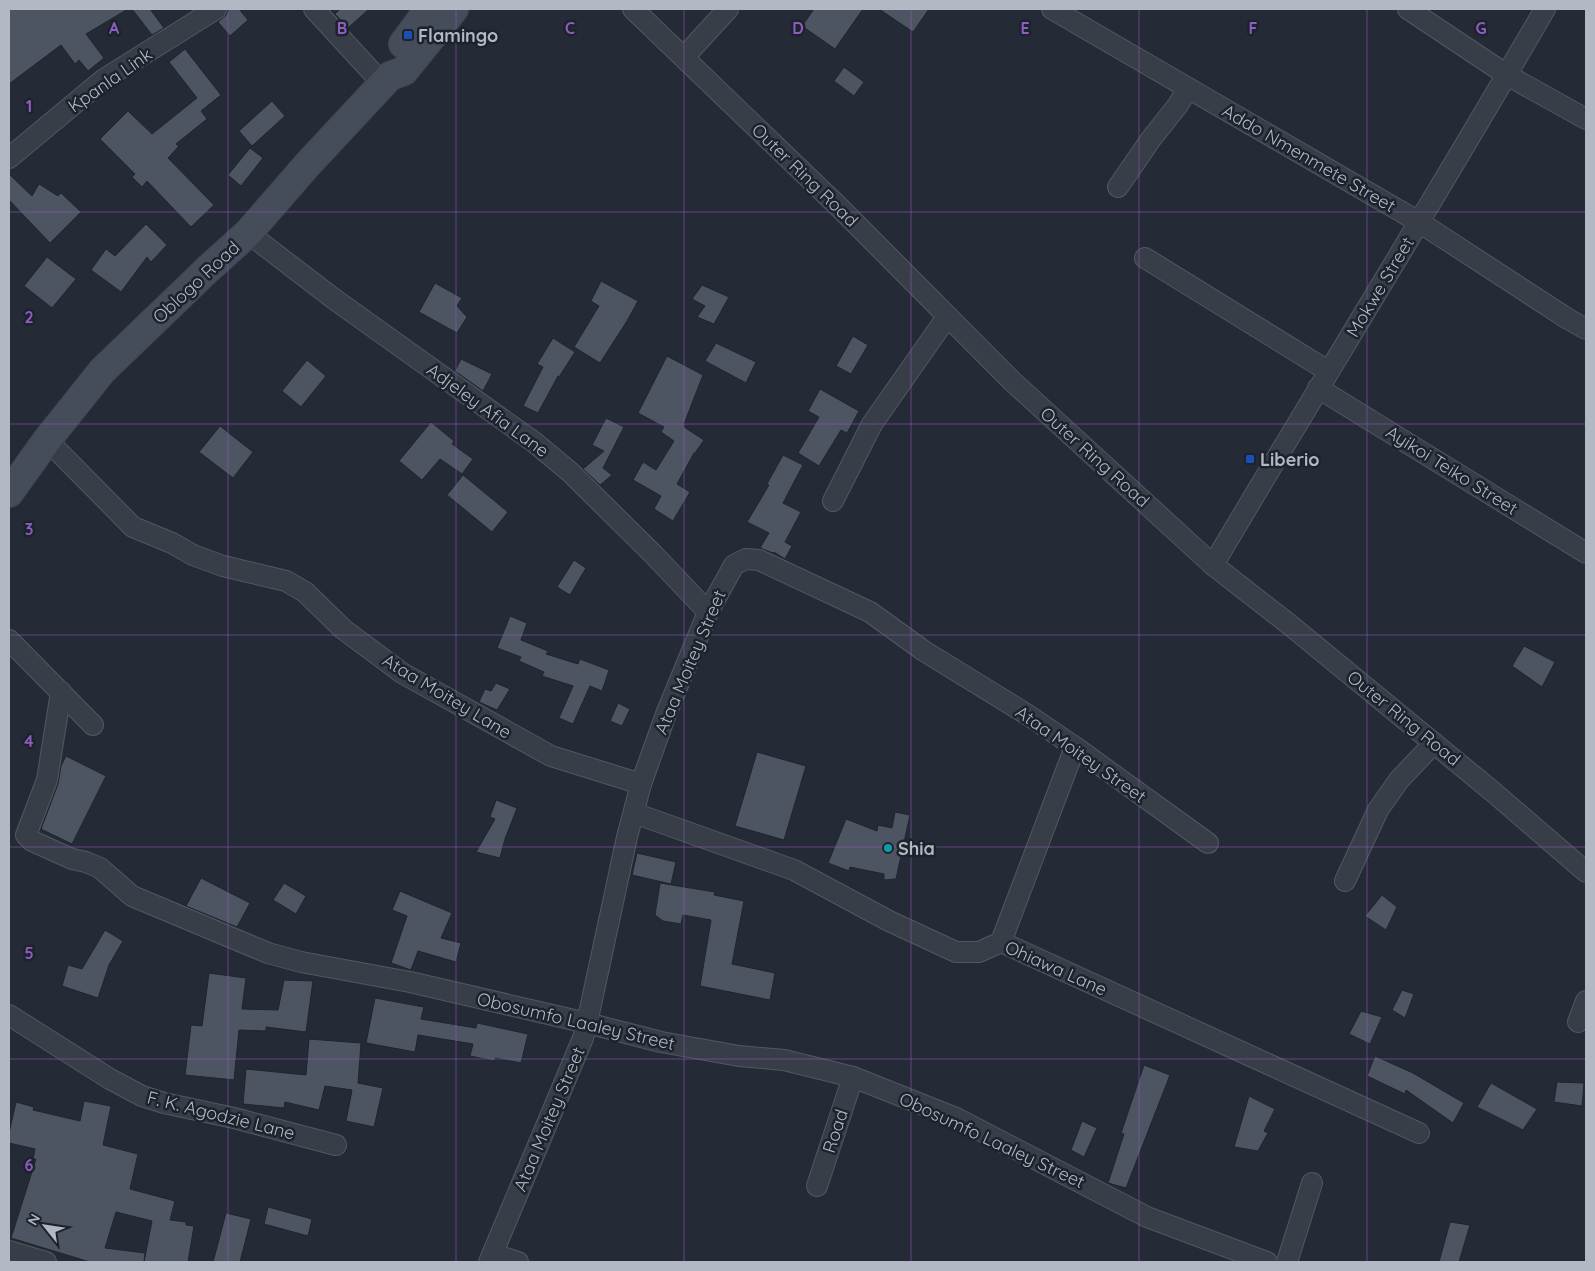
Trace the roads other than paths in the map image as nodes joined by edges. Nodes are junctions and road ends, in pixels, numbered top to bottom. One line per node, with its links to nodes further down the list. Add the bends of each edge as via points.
1 (216, 9): 15 (street, Kpanla Link, via 104,79)
2 (314, 9): 12 (street)
3 (429, 9): 12 (main road, Oblogo Road, via 390,60)
4 (454, 9): 12 (main road, Oblogo Road, via 404,71)
5 (633, 9): 10 (street, Outer Ring Road)
6 (728, 9): 10 (street)
7 (1052, 9): 13 (street, Addo Nmenmete Street)
8 (1408, 9): 11 (street)
9 (1545, 9): 11 (street, Mokwe Street)
10 (684, 57): 20 (street, Outer Ring Road)
11 (1507, 75): 14 (street); 17 (street, Mokwe Street)
12 (387, 80): 18 (main road, Oblogo Road)
13 (1188, 88): 16 (street); 17 (street, Addo Nmenmete Street)
14 (1586, 119)
15 (9, 158)
16 (1118, 187)
17 (1420, 222): 21 (street, Addo Nmenmete Street); 22 (street, Mokwe Street)
18 (248, 233): 23 (main road, Oblogo Road, via 102,371); 28 (street, Adjeley Afia Lane, via 334,299 534,442 570,472)
19 (1145, 258): 22 (street, Ayikoi Teiko Street)
20 (947, 317): 25 (street, via 872,424); 27 (street, Outer Ring Road)
21 (1586, 329)
22 (1323, 380): 26 (street, Ayikoi Teiko Street); 27 (street, Mokwe Street)
23 (46, 440): 24 (main road, Oblogo Road); 34 (street, Ataa Moitey Lane, via 133,527 223,566 286,581 305,592 343,629 402,673 551,756)
24 (9, 493)
25 (833, 501)
26 (1586, 553)
27 (1213, 565): 32 (street, Outer Ring Road)
28 (708, 612): 33 (street, Ataa Moitey Street, via 734,565 746,559 759,560 870,612 924,651); 34 (street, Ataa Moitey Street)
29 (9, 640): 30 (street)
30 (61, 692): 31 (street); 43 (street, Obosumfo Laaley Street, via 47,780 26,835 32,841 100,868 132,896 268,953)
31 (93, 725)
32 (1434, 743): 37 (street, Outer Ring Road); 38 (street, via 1399,780 1378,810)
33 (1075, 747): 36 (street, Ataa Moitey Street); 39 (street)
34 (641, 784): 35 (street, Ataa Moitey Street)
35 (634, 813): 39 (street, Ohiawa Lane, via 794,870 889,921 956,952 979,952); 43 (street, Ataa Moitey Street)
36 (1208, 843)
37 (1586, 872)
38 (1345, 881)
39 (1001, 942): 45 (street, Ohiawa Lane)
40 (1586, 1001): 42 (street)
41 (9, 1015): 46 (street, F. K. Agodzie Lane, via 142,1096)
42 (1578, 1022)
43 (587, 1023): 44 (street, Obosumfo Laaley Street, via 661,1042 739,1056 784,1060); 50 (street, Ataa Moitey Street)
44 (853, 1077): 48 (street, Road); 53 (street, Obosumfo Laaley Street, via 956,1118 1148,1217)
45 (1419, 1133)
46 (336, 1145)
47 (1312, 1183): 54 (street)
48 (817, 1186)
49 (9, 1251): 51 (street)
50 (491, 1258): 52 (street)
51 (46, 1262)
52 (518, 1262)
53 (1267, 1262)
54 (1286, 1262)

